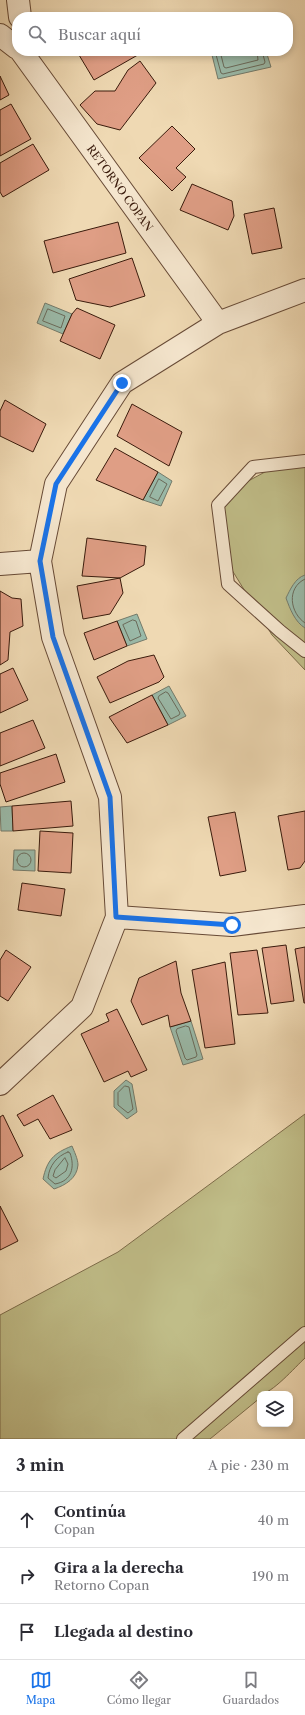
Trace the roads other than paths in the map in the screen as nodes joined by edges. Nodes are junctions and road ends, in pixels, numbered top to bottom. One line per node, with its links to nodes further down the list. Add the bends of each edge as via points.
1 (18, 0): 2 (street)
2 (19, 12)
3 (0, 35): 4 (street, RETORNO COPAN)
4 (12, 44)
5 (25, 56): 7 (street, RETORNO COPAN)
6 (305, 290): 7 (street)
7 (218, 323): 9 (street, via 122,383 56,484)
8 (305, 461): 11 (lane, via 253,467 218,505 228,584)
9 (40, 561): 10 (street); 13 (street, via 53,637 110,797)
10 (0, 564)
11 (305, 651)
12 (305, 916): 13 (street, via 232,925)
13 (116, 917): 14 (street, via 82,1007)
14 (0, 1084)
15 (305, 1333): 16 (lane)
16 (183, 1439)

